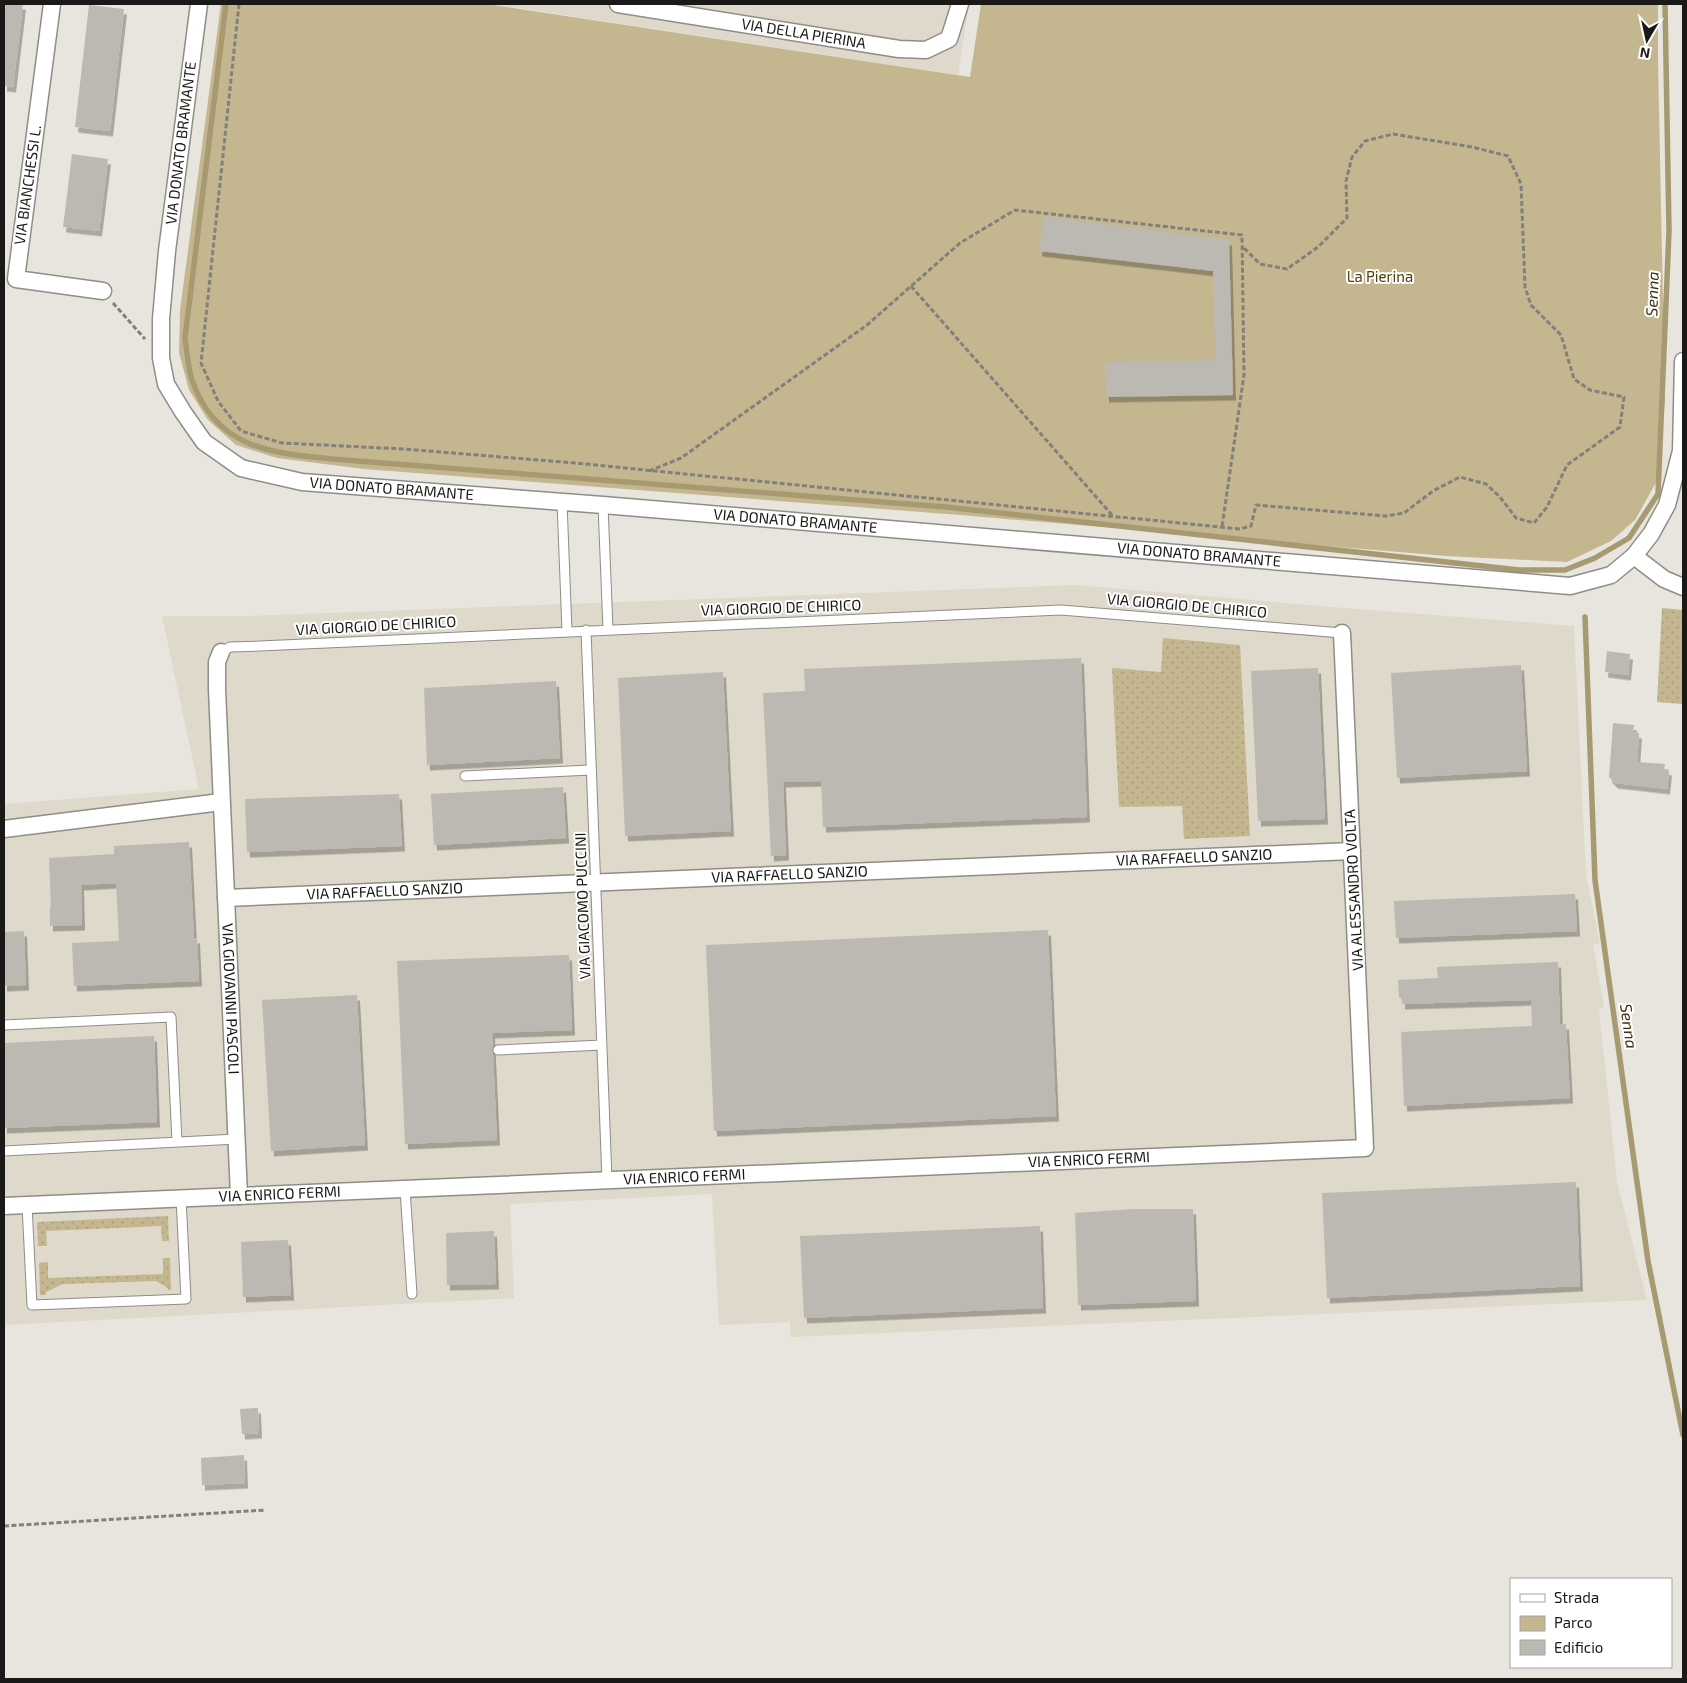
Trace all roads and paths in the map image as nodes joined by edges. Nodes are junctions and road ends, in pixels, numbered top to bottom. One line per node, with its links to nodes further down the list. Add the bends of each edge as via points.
1 (52, 4): 8 (street, VIA BIANCHESSI L., via 16,279)
2 (199, 4): 9 (street, VIA DONATO BRAMANTE, via 167,251)
3 (239, 4): 11 (path, via 201,363 218,401 241,431 282,444 404,450)
4 (618, 4): 5 (street, VIA DELLA PIERINA, via 899,49 926,50 949,39)
5 (960, 4)
6 (1242, 246): 7 (path, via 1242,235 1015,210 960,243); 15 (path, via 1244,375); 15 (path, via 1260,264 1287,269 1318,247 1347,218 1346,181 1352,157 1365,141 1393,134 1508,156 1521,184 1525,287 1531,305 1560,335 1574,379 1590,390 1624,397 1620,427 1567,465 1547,508 1534,522 1516,518 1486,484 1460,476 1404,513 1386,516 1256,505 1251,526 1240,529)
7 (911, 286): 11 (path, via 867,325 681,458); 14 (path)
8 (103, 291): 9 (path)
9 (161, 358): 12 (street, VIA DONATO BRAMANTE, via 166,384 204,442 241,468 302,482)
10 (1683, 361): 16 (street, VIA DONATO BRAMANTE, via 1681,452 1667,505)
11 (648, 471): 14 (path)
12 (562, 502): 13 (street, VIA DONATO BRAMANTE); 20 (lane)
13 (604, 505): 16 (street, VIA DONATO BRAMANTE, via 1570,586 1611,575); 18 (lane)
14 (1113, 516): 15 (path)
15 (1222, 527)
16 (1634, 556): 17 (street, via 1664,579)
17 (1683, 587)
18 (608, 629): 19 (lane, VIA GIORGIO DE CHIRICO); 21 (lane, VIA GIORGIO DE CHIRICO, via 1061,610)
19 (586, 630): 20 (lane, VIA GIORGIO DE CHIRICO); 23 (lane, VIA GIACOMO PUCCINI)
20 (567, 631): 22 (lane, VIA GIORGIO DE CHIRICO, via 230,647)
21 (1342, 633): 27 (street, VIA ALESSANDRO VOLTA)
22 (222, 652): 25 (street, VIA GIOVANNI PASCOLI, via 217,662)
23 (591, 770): 24 (lane); 28 (lane, VIA GIACOMO PUCCINI)
24 (466, 776)
25 (221, 802): 26 (street); 29 (street, VIA GIOVANNI PASCOLI)
26 (4, 828)
27 (1352, 851): 28 (street, VIA RAFFAELLO SANZIO); 35 (street, VIA ALESSANDRO VOLTA)
28 (596, 883): 29 (street, VIA RAFFAELLO SANZIO); 31 (lane, VIA GIACOMO PUCCINI)
29 (226, 898): 33 (street, VIA GIOVANNI PASCOLI)
30 (4, 1025): 34 (lane, via 171,1017)
31 (602, 1045): 32 (lane); 37 (lane, VIA GIACOMO PUCCINI)
32 (498, 1050)
33 (237, 1140): 34 (lane); 39 (street, VIA GIOVANNI PASCOLI)
34 (178, 1142): 36 (lane)
35 (1365, 1148): 37 (street, VIA ENRICO FERMI)
36 (4, 1151)
37 (607, 1180): 38 (street, VIA ENRICO FERMI)
38 (406, 1189): 39 (street, VIA ENRICO FERMI); 43 (lane)
39 (239, 1196): 40 (street, VIA ENRICO FERMI)
40 (181, 1198): 41 (street, VIA ENRICO FERMI); 41 (lane, via 186,1298 177,1299 32,1305)
41 (27, 1205): 42 (street, VIA ENRICO FERMI)
42 (4, 1206)
43 (412, 1294)
44 (266, 1510): 45 (path)
45 (4, 1526)

